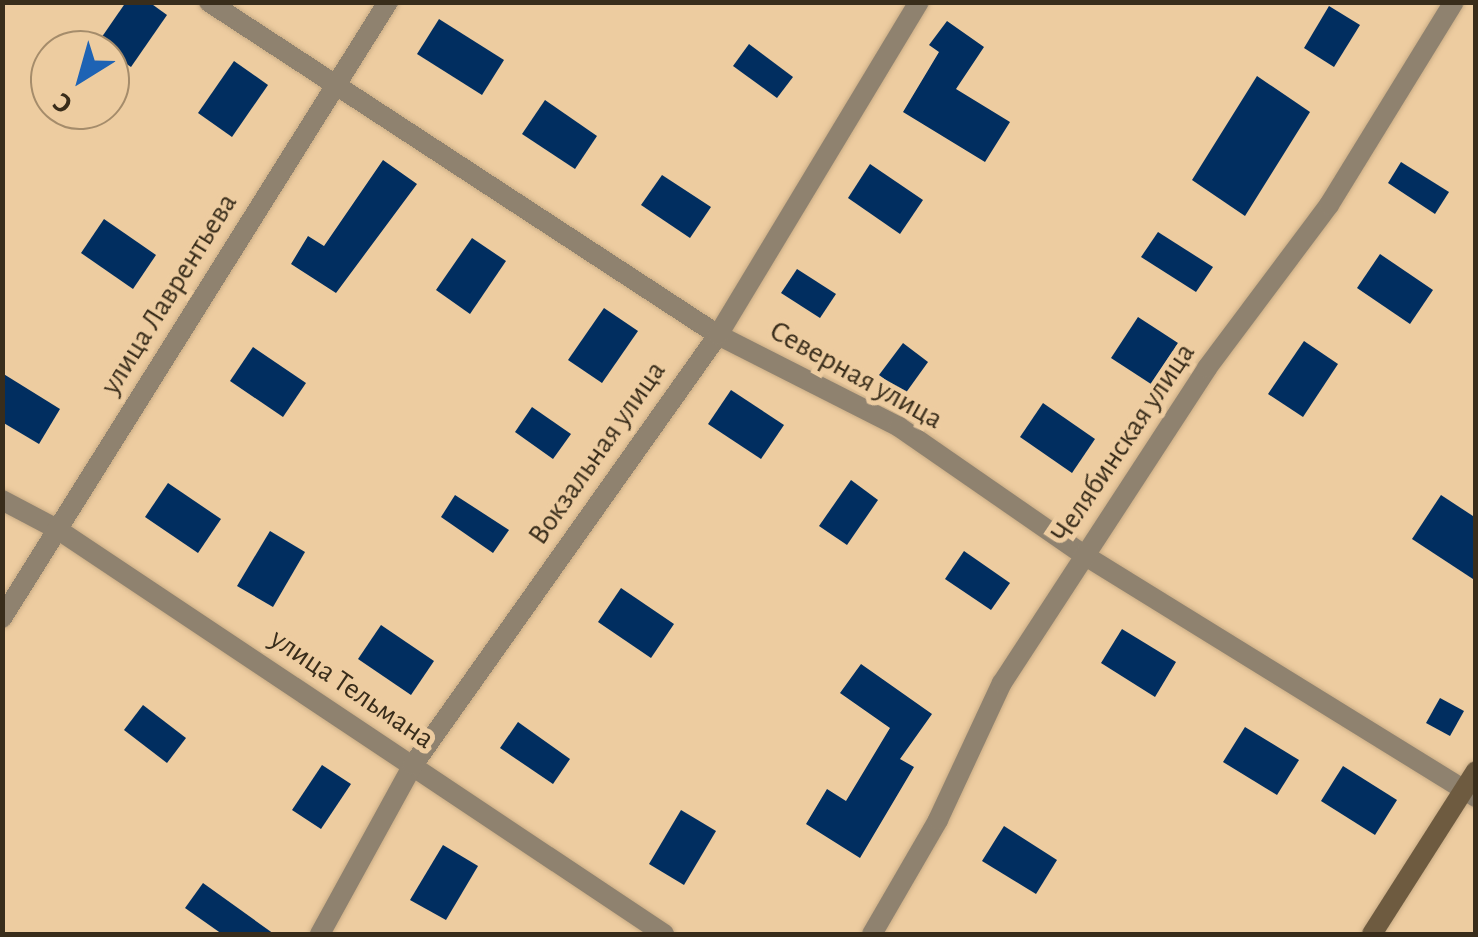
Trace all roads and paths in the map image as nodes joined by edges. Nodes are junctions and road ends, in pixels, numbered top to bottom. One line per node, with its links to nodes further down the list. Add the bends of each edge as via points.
1 (209, 2): 5 (street, Северная улица)
2 (388, 2): 5 (street, улица Лаврентьева)
3 (920, 2): 6 (street, Вокзальная улица)
4 (1454, 2): 9 (street, Челябинская улица, via 1329,204 1207,368)
5 (334, 88): 6 (street, Северная улица); 8 (street, улица Лаврентьева)
6 (718, 335): 9 (street, Северная улица, via 899,426); 11 (street, Вокзальная улица)
7 (2, 500): 8 (street, улица Тельмана)
8 (57, 528): 10 (street, улица Лаврентьева); 11 (street, улица Тельмана)
9 (1084, 555): 13 (street, Северная улица); 16 (street, Челябинская улица, via 1002,683 938,820)
10 (2, 618)
11 (413, 765): 14 (street, Вокзальная улица); 15 (street, улица Тельмана)
12 (1476, 771): 13 (street)
13 (1470, 794): 17 (street)
14 (320, 934)
15 (664, 934)
16 (872, 934)
17 (1372, 934)

